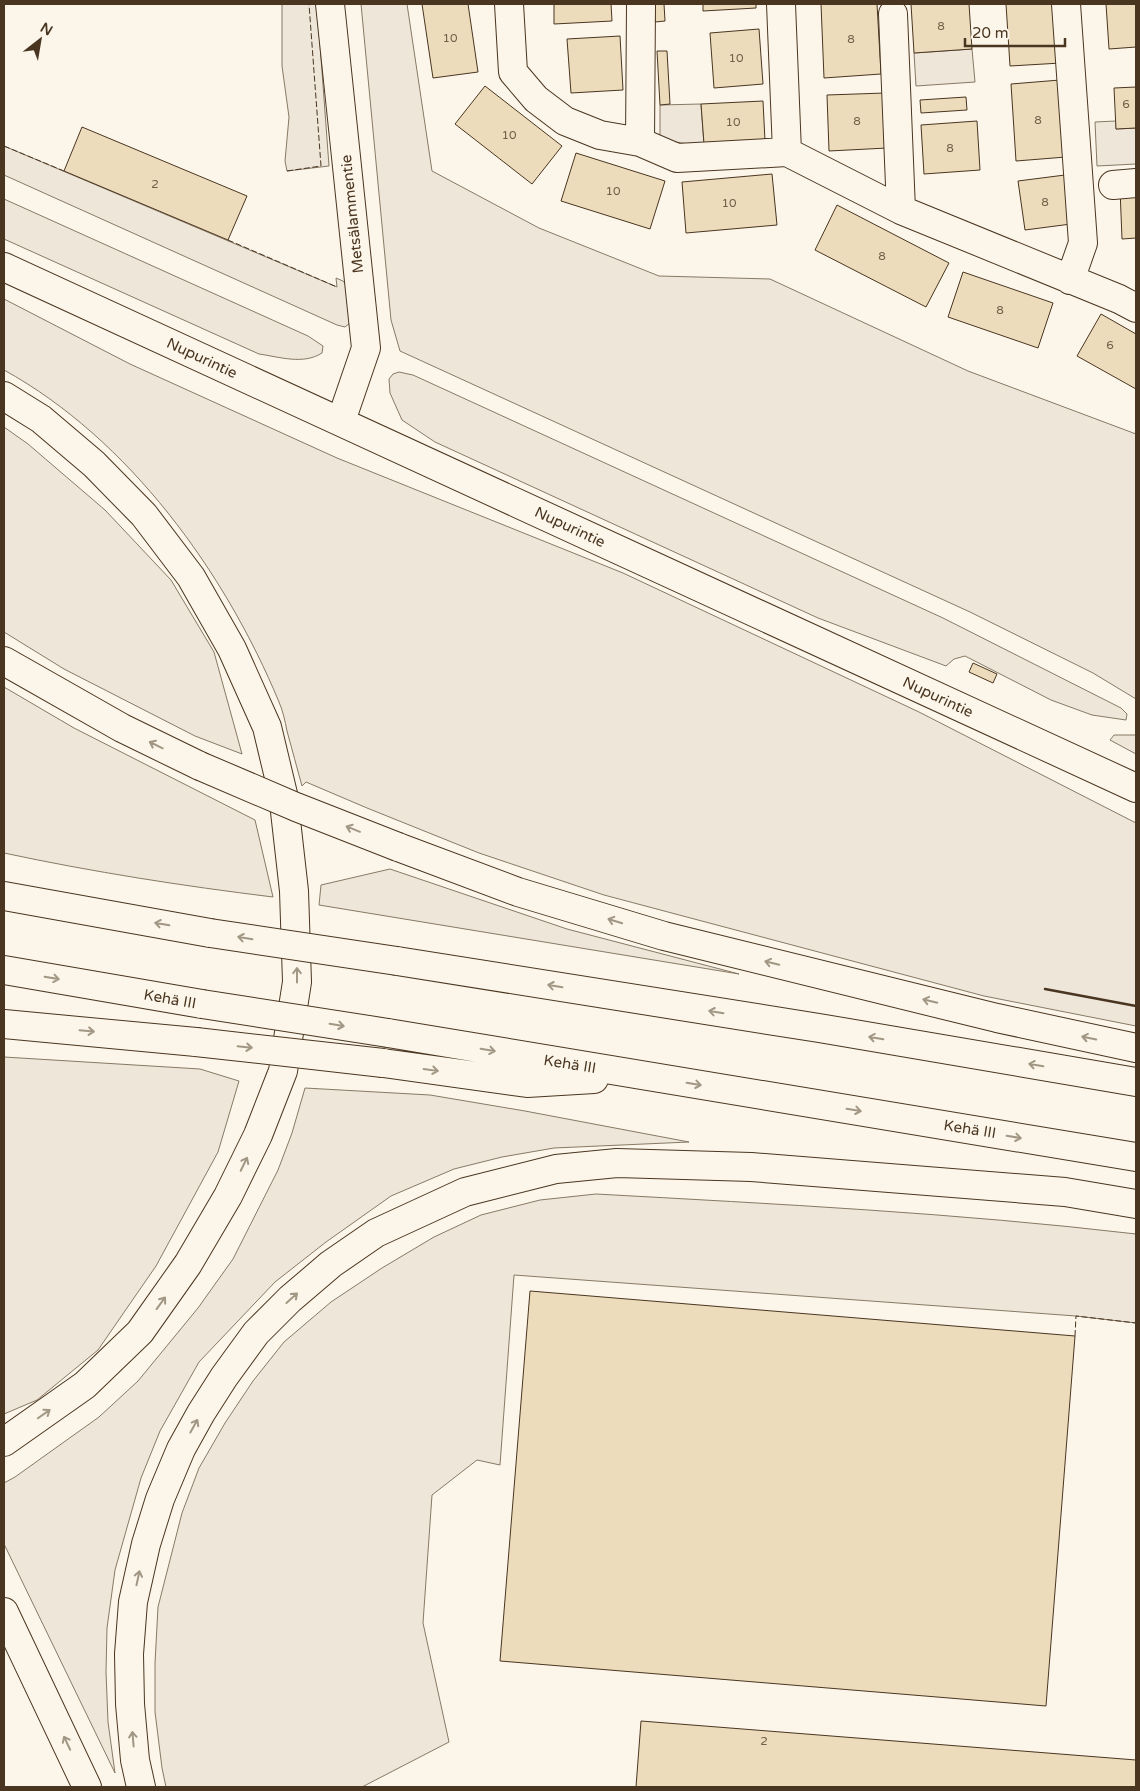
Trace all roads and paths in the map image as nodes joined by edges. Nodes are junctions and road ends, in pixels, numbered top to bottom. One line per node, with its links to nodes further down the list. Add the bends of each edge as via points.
1 (330, 4): 14 (main road, Metsälammentie, via 366,348)
2 (509, 4): 7 (main road, via 513,72 536,99 565,121 600,134)
3 (641, 4): 7 (main road)
4 (781, 4): 8 (main road)
5 (1066, 4): 11 (main road, via 1083,243)
6 (893, 14): 9 (main road)
7 (640, 142): 8 (main road, via 677,158)
8 (787, 152): 9 (main road)
9 (901, 210): 11 (main road)
10 (4, 267): 14 (main road, Nupurintie)
11 (1070, 280): 12 (main road)
12 (1136, 308)
13 (4, 396): 25 (main road, one-way to 13, via 85,1385 140,1332 188,1264 228,1196 258,1135 283,1071 297,982 294,891 283,794 267,727 232,649 191,577 144,516 94,464 41,419)
14 (341, 421): 16 (main road, Nupurintie)
15 (4, 661): 20 (main road, one-way to 15, bridge, via 997,1018 664,936 518,892 296,807 200,766 122,728)
16 (1136, 788)
17 (4, 896): 22 (main road, one-way to 17, bridge, via 819,1028 210,933)
18 (4, 970): 21 (main road, Kehä III, one-way to 21, bridge)
19 (4, 1024): 21 (main road, one-way to 21, bridge, via 383,1063 527,1083)
20 (1136, 1048)
21 (646, 1076): 23 (main road, Kehä III, one-way to 23)
22 (1136, 1082)
23 (1136, 1157)
24 (1136, 1204): 28 (main road, one-way to 24, via 134,1760 130,1704 133,1602 146,1544 170,1474 201,1413 256,1333 324,1270 376,1233 465,1192 556,1169 616,1162 771,1168 1066,1192)
25 (4, 1442)
26 (4, 1612): 27 (main road, one-way to 26)
27 (87, 1787)
28 (141, 1787)

